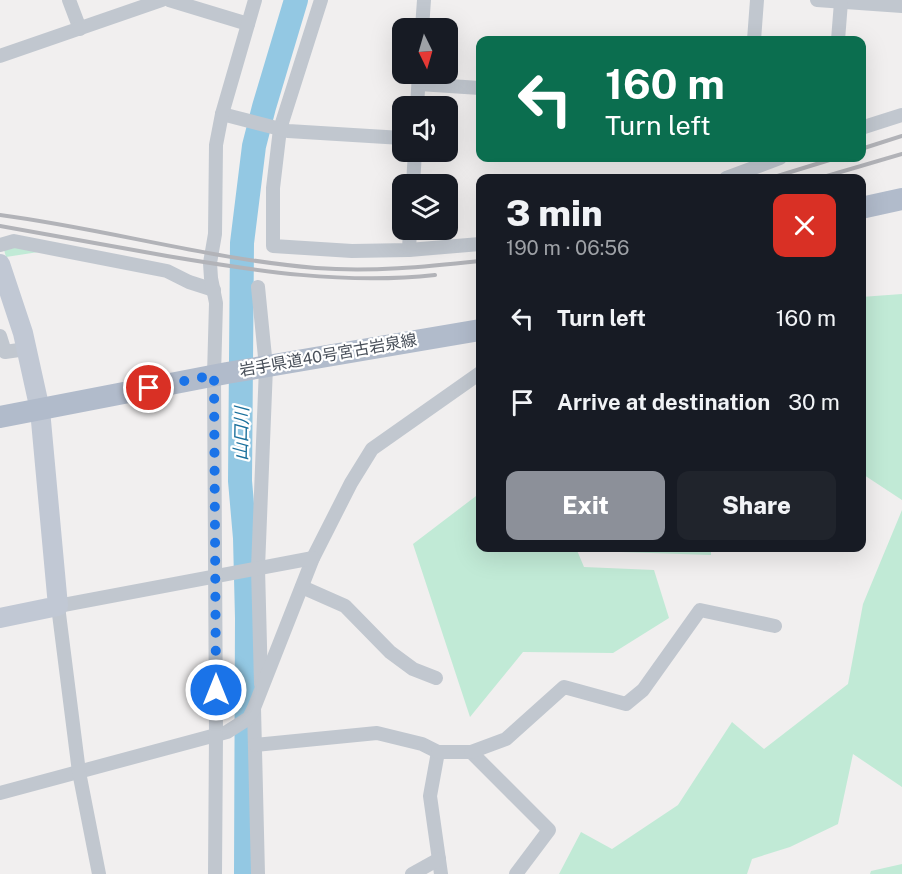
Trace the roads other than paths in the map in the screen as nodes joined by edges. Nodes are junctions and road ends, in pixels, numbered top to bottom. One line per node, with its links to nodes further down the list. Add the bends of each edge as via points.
1 (69, 0): 13 (street)
2 (162, 0): 13 (street)
3 (169, 0): 12 (street)
4 (255, 0): 12 (street)
5 (321, 0): 22 (street)
6 (424, 0): 11 (street)
7 (757, 0): 14 (street)
8 (817, 0): 9 (street)
9 (841, 2): 10 (street); 15 (street)
10 (902, 6)
11 (423, 18)
12 (248, 24): 19 (street)
13 (80, 29): 16 (street)
14 (754, 36)
15 (838, 36)
16 (0, 56)
17 (453, 84): 18 (street)
18 (476, 87)
19 (222, 114): 22 (street); 34 (street, via 214,168 215,234 210,263)
20 (902, 115): 21 (street)
21 (866, 126)
22 (280, 129): 23 (street); 31 (street, via 273,188 273,246 352,251)
23 (392, 137)
24 (746, 164): 25 (street)
25 (732, 174)
26 (902, 199): 27 (main road)
27 (866, 207)
28 (409, 240): 31 (street)
29 (476, 244): 31 (street)
30 (0, 245): 34 (street, via 14,241 167,271)
31 (409, 249)
32 (0, 264): 37 (street)
33 (258, 286): 38 (street)
34 (214, 290): 39 (street)
35 (476, 331): 38 (main road, 岩手県道40号宮古岩泉線)
36 (0, 336): 37 (street, via 5,352)
37 (26, 349): 41 (street)
38 (261, 367): 39 (main road, 岩手県道40号宮古岩泉線); 44 (street)
39 (221, 374): 41 (main road, 岩手県道40号宮古岩泉線); 45 (street)
40 (476, 376): 43 (street, via 372,449)
41 (40, 410): 42 (main road, 岩手県道40号宮古岩泉線); 47 (street)
42 (0, 417)
43 (313, 558): 44 (street); 46 (street)
44 (256, 568): 45 (street); 51 (street)
45 (220, 575): 47 (street); 53 (street)
46 (302, 587): 50 (street, via 345,606 390,652); 51 (street)
47 (58, 606): 48 (street); 57 (street)
48 (0, 618)
49 (776, 626): 56 (street, via 700,610 643,690 626,704 564,687 506,739)
50 (436, 678)
51 (262, 689): 52 (street)
52 (251, 713): 53 (street); 54 (street)
53 (222, 734): 57 (street); 61 (street)
54 (255, 745): 55 (street, via 377,734 422,744); 62 (street)
55 (438, 752): 56 (street); 59 (street, via 430,796)
56 (471, 752): 65 (street, via 549,830)
57 (79, 772): 58 (street); 60 (street)
58 (0, 794)
59 (439, 858): 63 (street); 64 (street)
60 (99, 874)
61 (215, 874)
62 (258, 874)
63 (412, 874)
64 (441, 874)
65 (516, 874)

